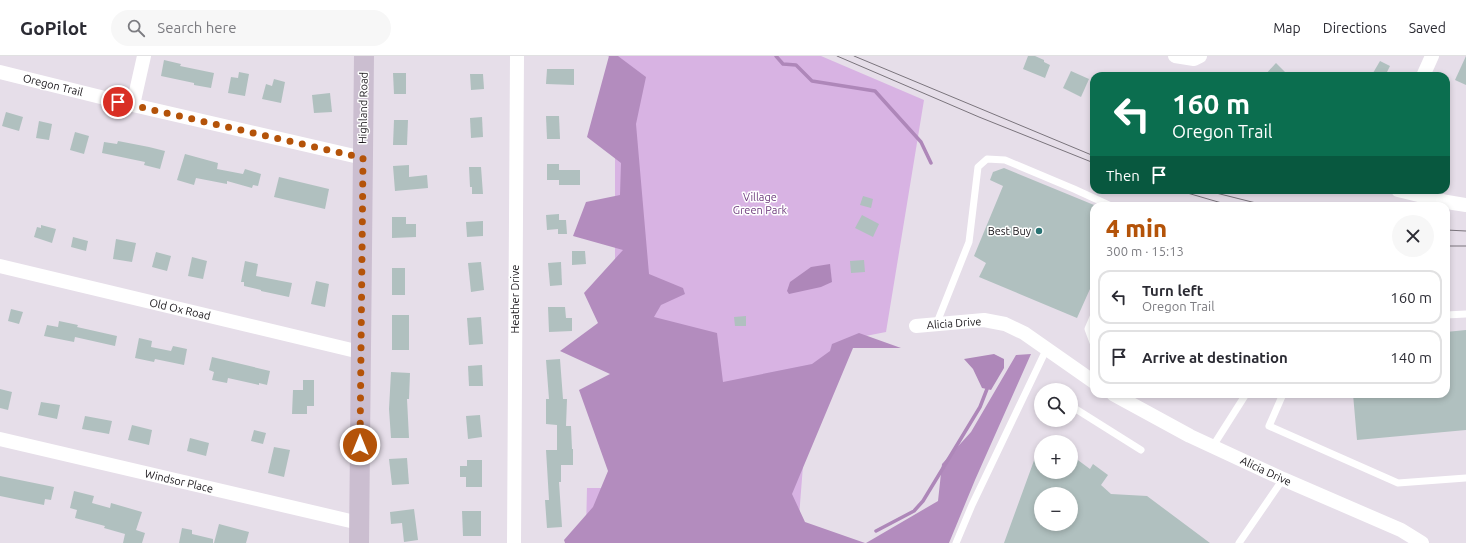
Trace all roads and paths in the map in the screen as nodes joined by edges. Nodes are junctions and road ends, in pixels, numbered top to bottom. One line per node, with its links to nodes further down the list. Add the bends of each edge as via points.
1 (144, 56): 9 (street)
2 (364, 56): 10 (street, Highland Road)
3 (517, 56): 37 (street, Heather Drive)
4 (1175, 56): 5 (street, via 1194,59)
5 (1200, 56)
6 (1432, 56): 8 (street)
7 (0, 72): 9 (street, Oregon Trail)
8 (1425, 72)
9 (133, 105): 10 (street, Oregon Trail)
10 (363, 158): 24 (street, Highland Road)
11 (1414, 194): 13 (street)
12 (1102, 202): 19 (lane, via 1005,160 987,159 978,167 969,242)
13 (1447, 202)
14 (1450, 202): 15 (street)
15 (1466, 205)
16 (0, 266): 24 (street, Old Ox Road)
17 (1466, 314): 18 (lane)
18 (1450, 315)
19 (936, 324): 21 (street, Alicia Drive); 23 (street, Alicia Drive, via 995,322 1013,327)
20 (1090, 325): 22 (lane)
21 (916, 326)
22 (1090, 335)
23 (1047, 348): 25 (street, Alicia Drive); 38 (lane)
24 (360, 352): 35 (street, Highland Road)
25 (1090, 379)
26 (1120, 398): 31 (street, Alicia Drive)
27 (1243, 398): 31 (lane)
28 (1281, 398): 33 (lane, via 1269,426 1398,483)
29 (1078, 410): 32 (lane)
30 (0, 439): 35 (street, Windsor Place)
31 (1212, 446): 34 (street, Alicia Drive)
32 (1141, 450)
33 (1466, 478)
34 (1283, 479): 39 (lane); 40 (street, Alicia Drive, via 1401,530)
35 (359, 523): 36 (street, Highland Road)
36 (359, 543)
37 (514, 543)
38 (956, 543)
39 (1239, 543)
40 (1422, 543)

